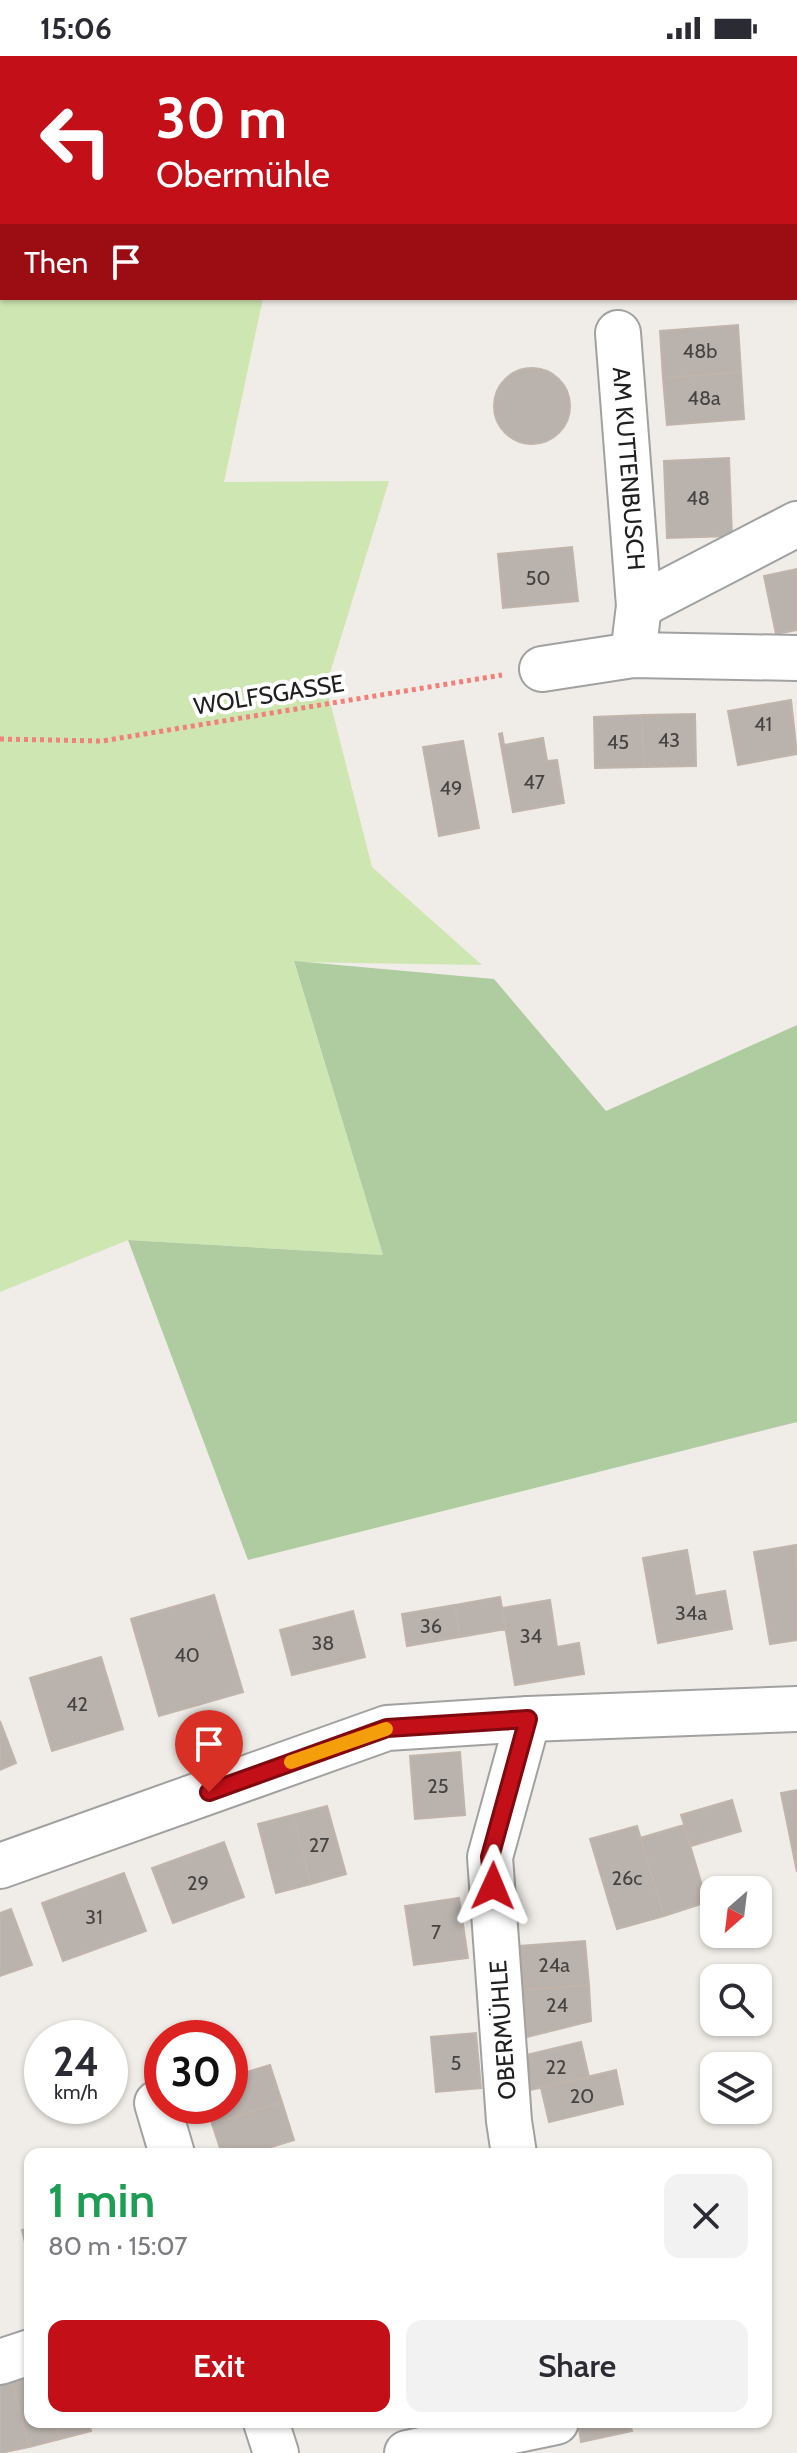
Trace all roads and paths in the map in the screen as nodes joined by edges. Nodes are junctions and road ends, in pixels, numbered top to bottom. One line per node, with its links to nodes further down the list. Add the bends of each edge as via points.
1 (618, 333): 3 (street, AM KUTTENBUSCH)
2 (797, 524): 3 (street, AM KUTTENBUSCH)
3 (639, 606): 4 (street, AM KUTTENBUSCH)
4 (633, 655): 5 (street); 6 (street)
5 (797, 658)
6 (542, 669): 7 (path, WOLFSGASSE, via 102,741)
7 (0, 739)
8 (797, 1709): 9 (street)
9 (528, 1719): 10 (street, via 387,1728); 13 (street, OBERMÜHLE, via 490,1857)
10 (0, 1866)
11 (163, 2124): 12 (street)
12 (170, 2148)
13 (513, 2148)
14 (24, 2354): 15 (street)
15 (0, 2362)
16 (268, 2428): 19 (street)
17 (527, 2428): 20 (street)
18 (557, 2428): 21 (street)
19 (276, 2453)
20 (407, 2453)
21 (562, 2453)

